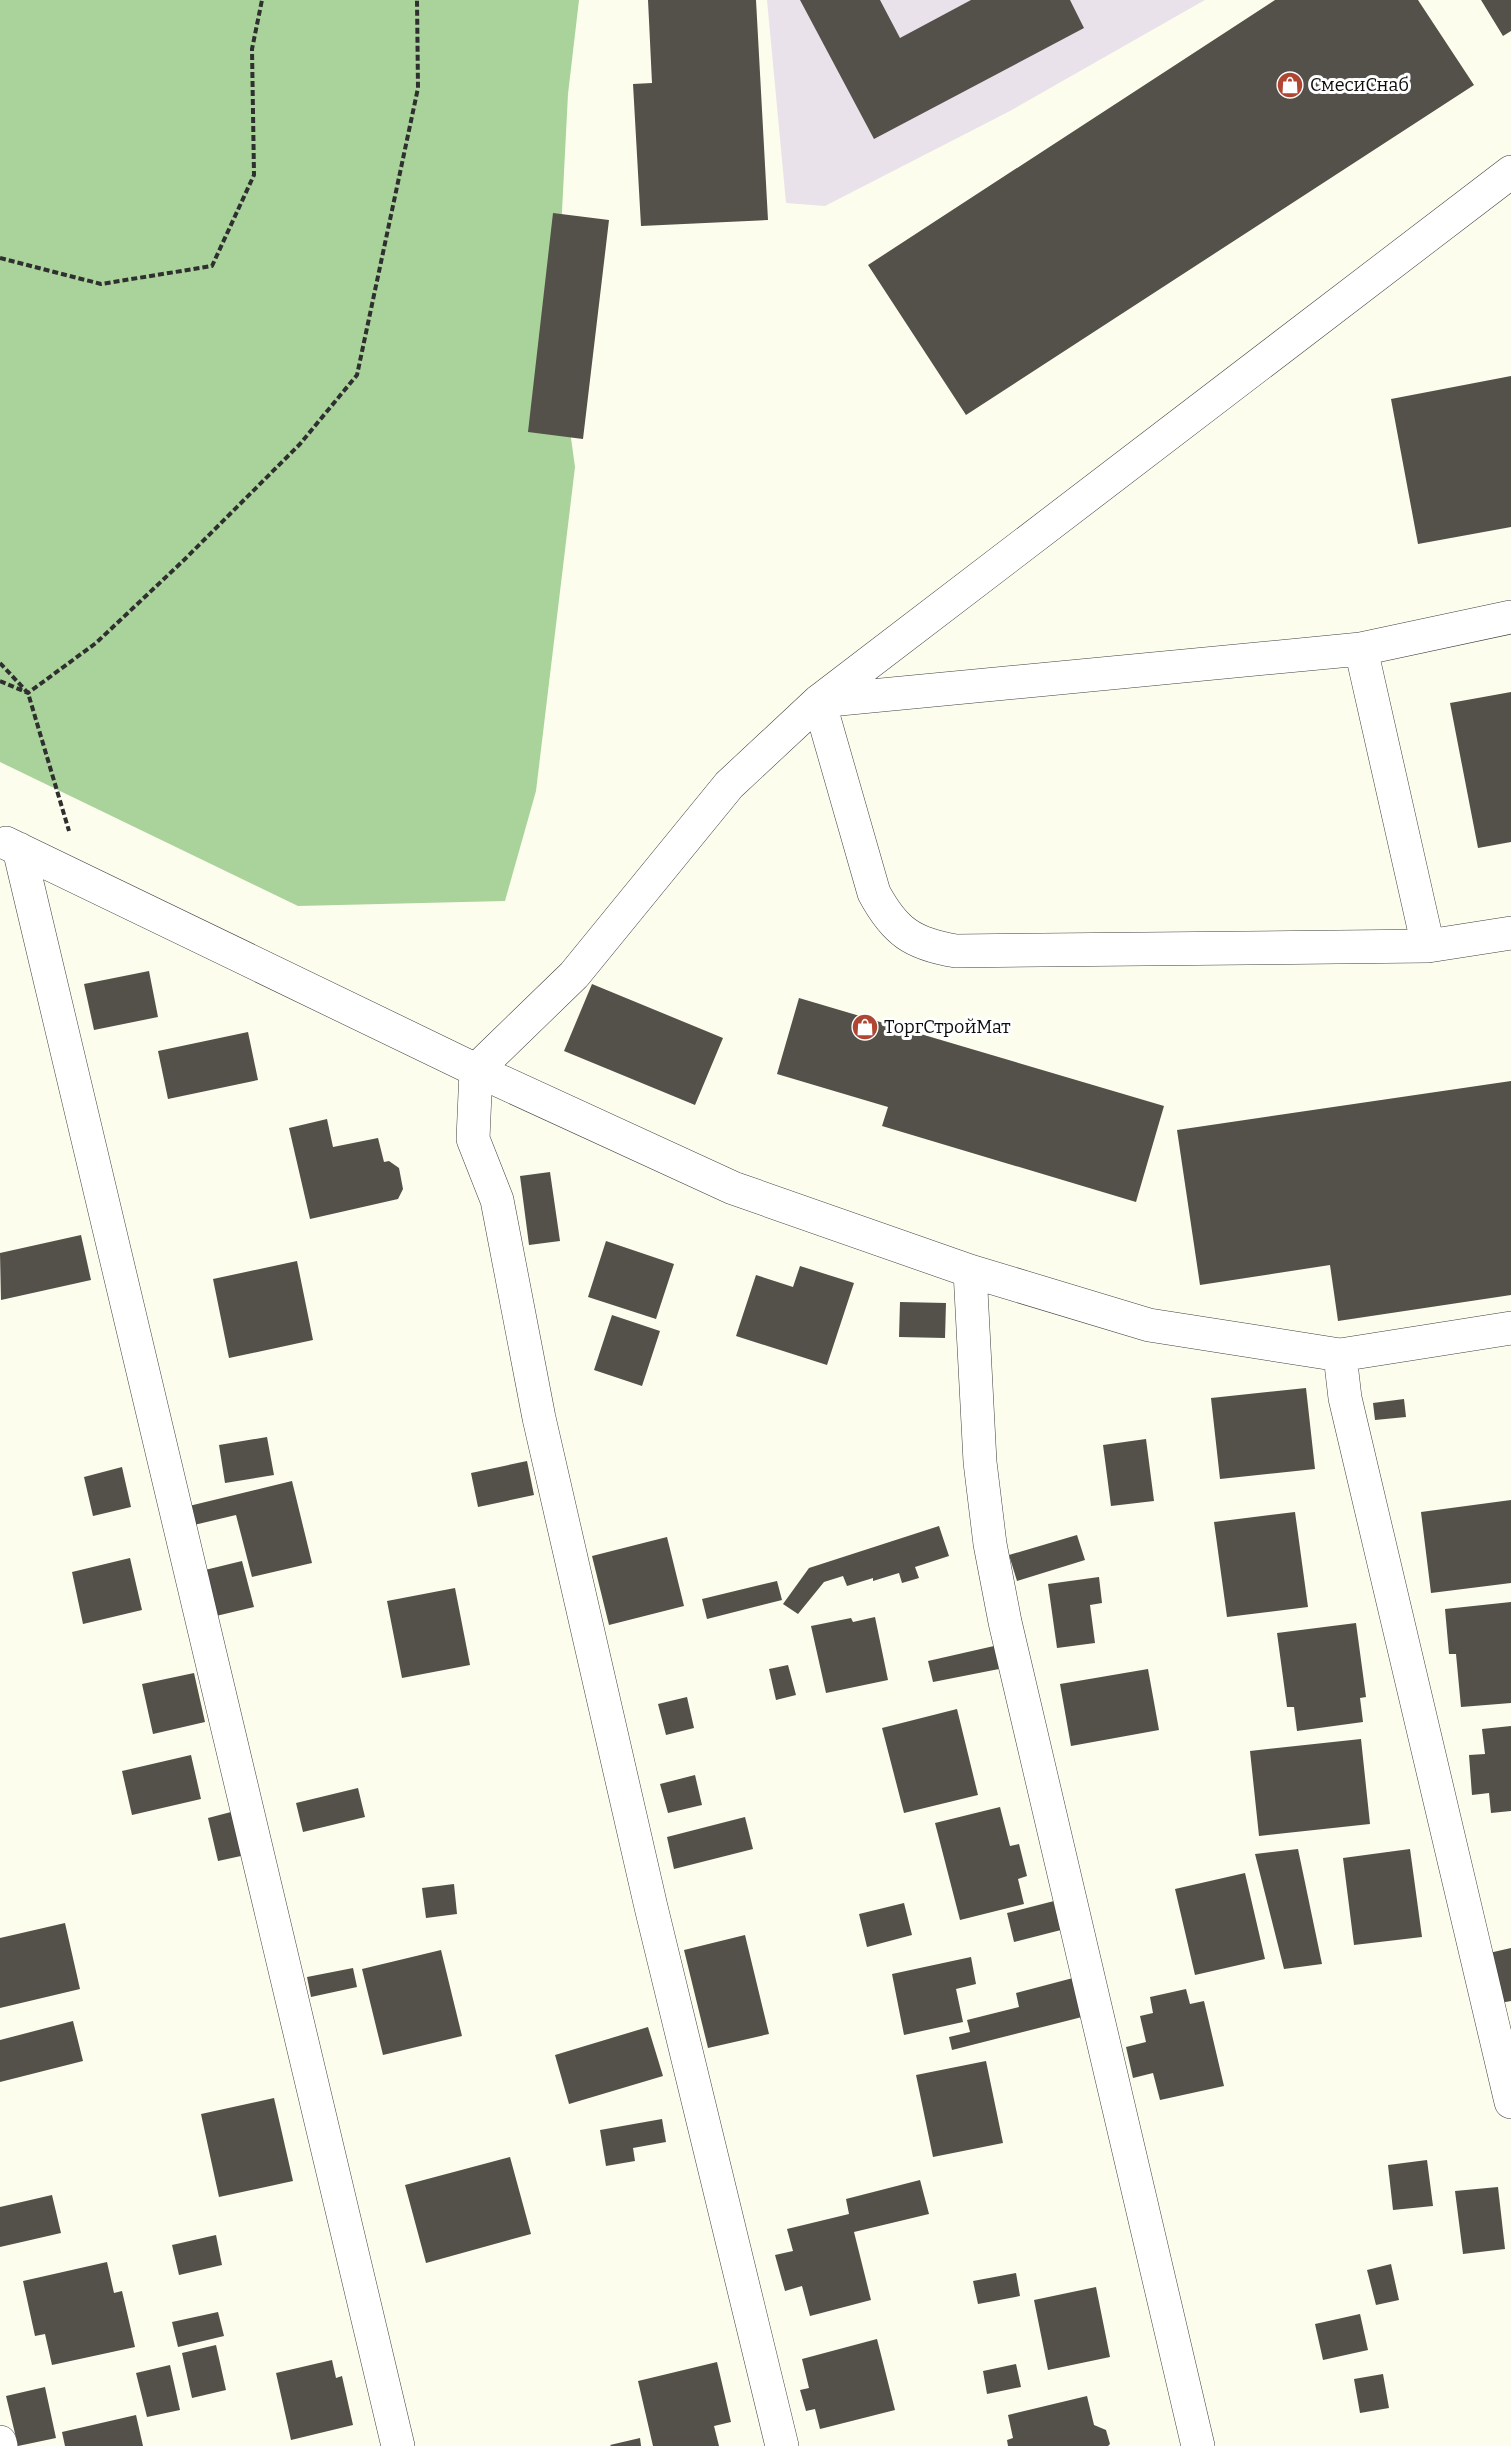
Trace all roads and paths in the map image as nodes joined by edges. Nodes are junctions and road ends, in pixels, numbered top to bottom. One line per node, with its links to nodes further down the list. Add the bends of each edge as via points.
1 (262, 0): 4 (path, via 252,49 254,175 212,266 101,284)
2 (417, 0): 9 (path, via 418,88 357,375 300,444 184,560 96,643)
3 (1511, 172): 10 (lane)
4 (0, 258)
5 (1511, 617): 6 (lane)
6 (1361, 649): 10 (lane); 14 (lane)
7 (0, 663): 9 (path)
8 (0, 681): 9 (path)
9 (28, 693): 12 (path)
10 (819, 701): 14 (lane, via 874,893 893,923 930,947 968,951); 15 (lane, via 729,785 574,975)
11 (10, 845): 12 (lane); 20 (lane)
12 (84, 880): 15 (lane)
13 (1511, 933): 14 (lane)
14 (1428, 946)
15 (476, 1070): 16 (lane, via 733,1188); 21 (lane, via 473,1139 497,1200 541,1430 651,1907)
16 (970, 1271): 18 (lane, via 1149,1325); 22 (lane, via 980,1462 990,1544)
17 (1511, 1328): 18 (lane)
18 (1340, 1355): 19 (lane, via 1345,1398)
19 (1511, 2102)
20 (398, 2446)
21 (782, 2446)
22 (1198, 2446)

